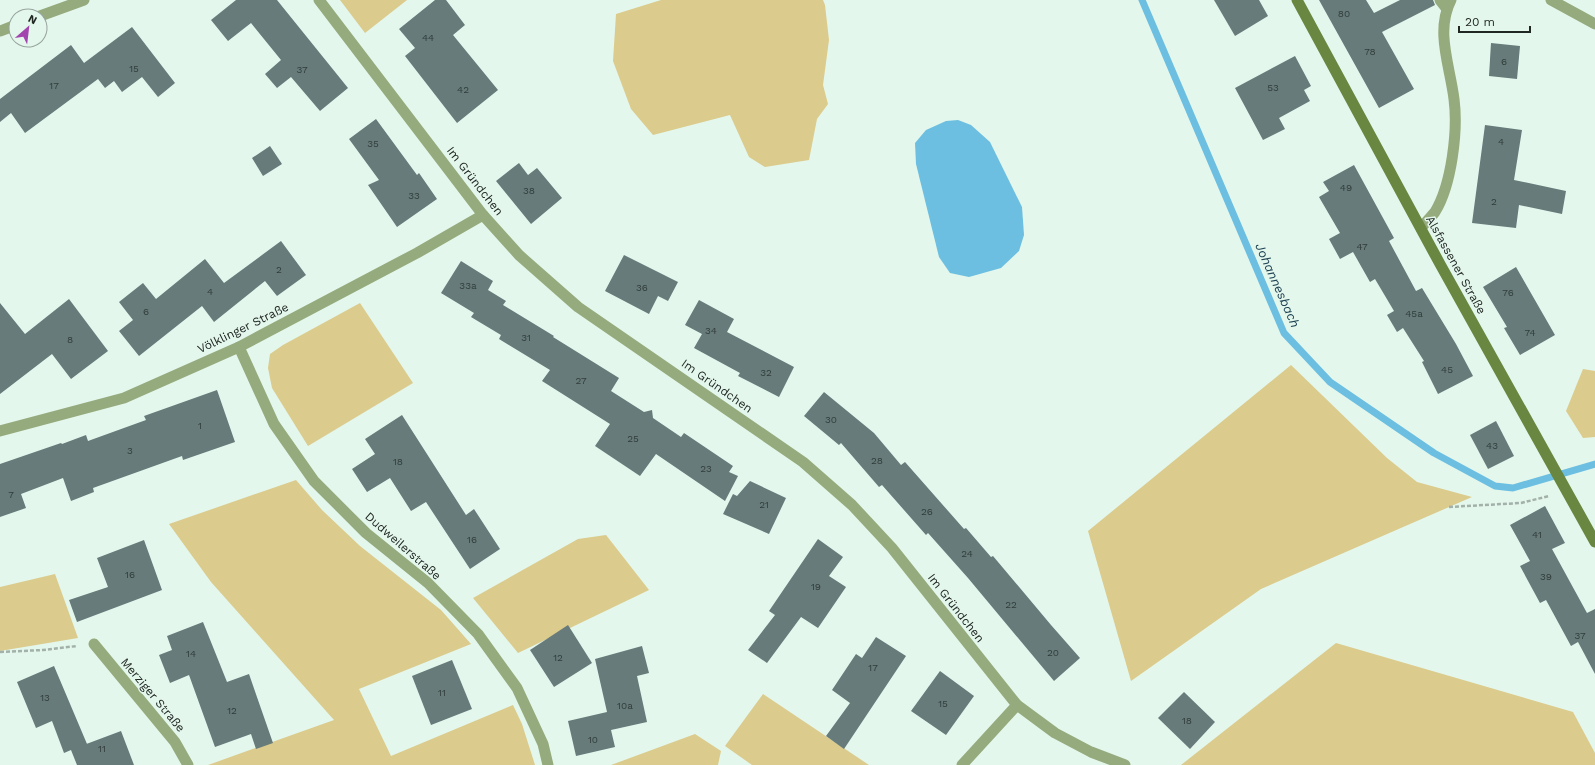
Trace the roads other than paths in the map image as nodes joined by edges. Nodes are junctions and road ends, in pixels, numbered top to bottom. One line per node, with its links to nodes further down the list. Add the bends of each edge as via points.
1 (84, 0): 6 (street)
2 (319, 0): 8 (street, Im Gründchen)
3 (1297, 0): 9 (main road, Alsfassener Straße)
4 (1551, 0): 7 (street)
5 (1446, 3): 9 (street, via 1443,35 1454,100 1455,139 1446,188 1435,212)
6 (48, 13)
7 (1595, 24)
8 (483, 215): 10 (street, Völklinger Straße, via 417,253); 14 (street, Im Gründchen, via 519,255 578,307 803,462 852,505 892,548)
9 (1421, 228): 12 (main road, Alsfassener Straße)
10 (239, 346): 11 (street, Völklinger Straße, via 124,398); 16 (street, Dudweilerstraße, via 274,424 314,481 366,533 428,584 478,634 517,688 543,744)
11 (0, 431)
12 (1595, 542)
13 (94, 644): 15 (street, Merziger Straße, via 175,742)
14 (1017, 705): 17 (street); 18 (street, Im Gründchen, via 1055,733 1091,752)
15 (188, 765)
16 (548, 765)
17 (962, 765)
18 (1125, 765)

